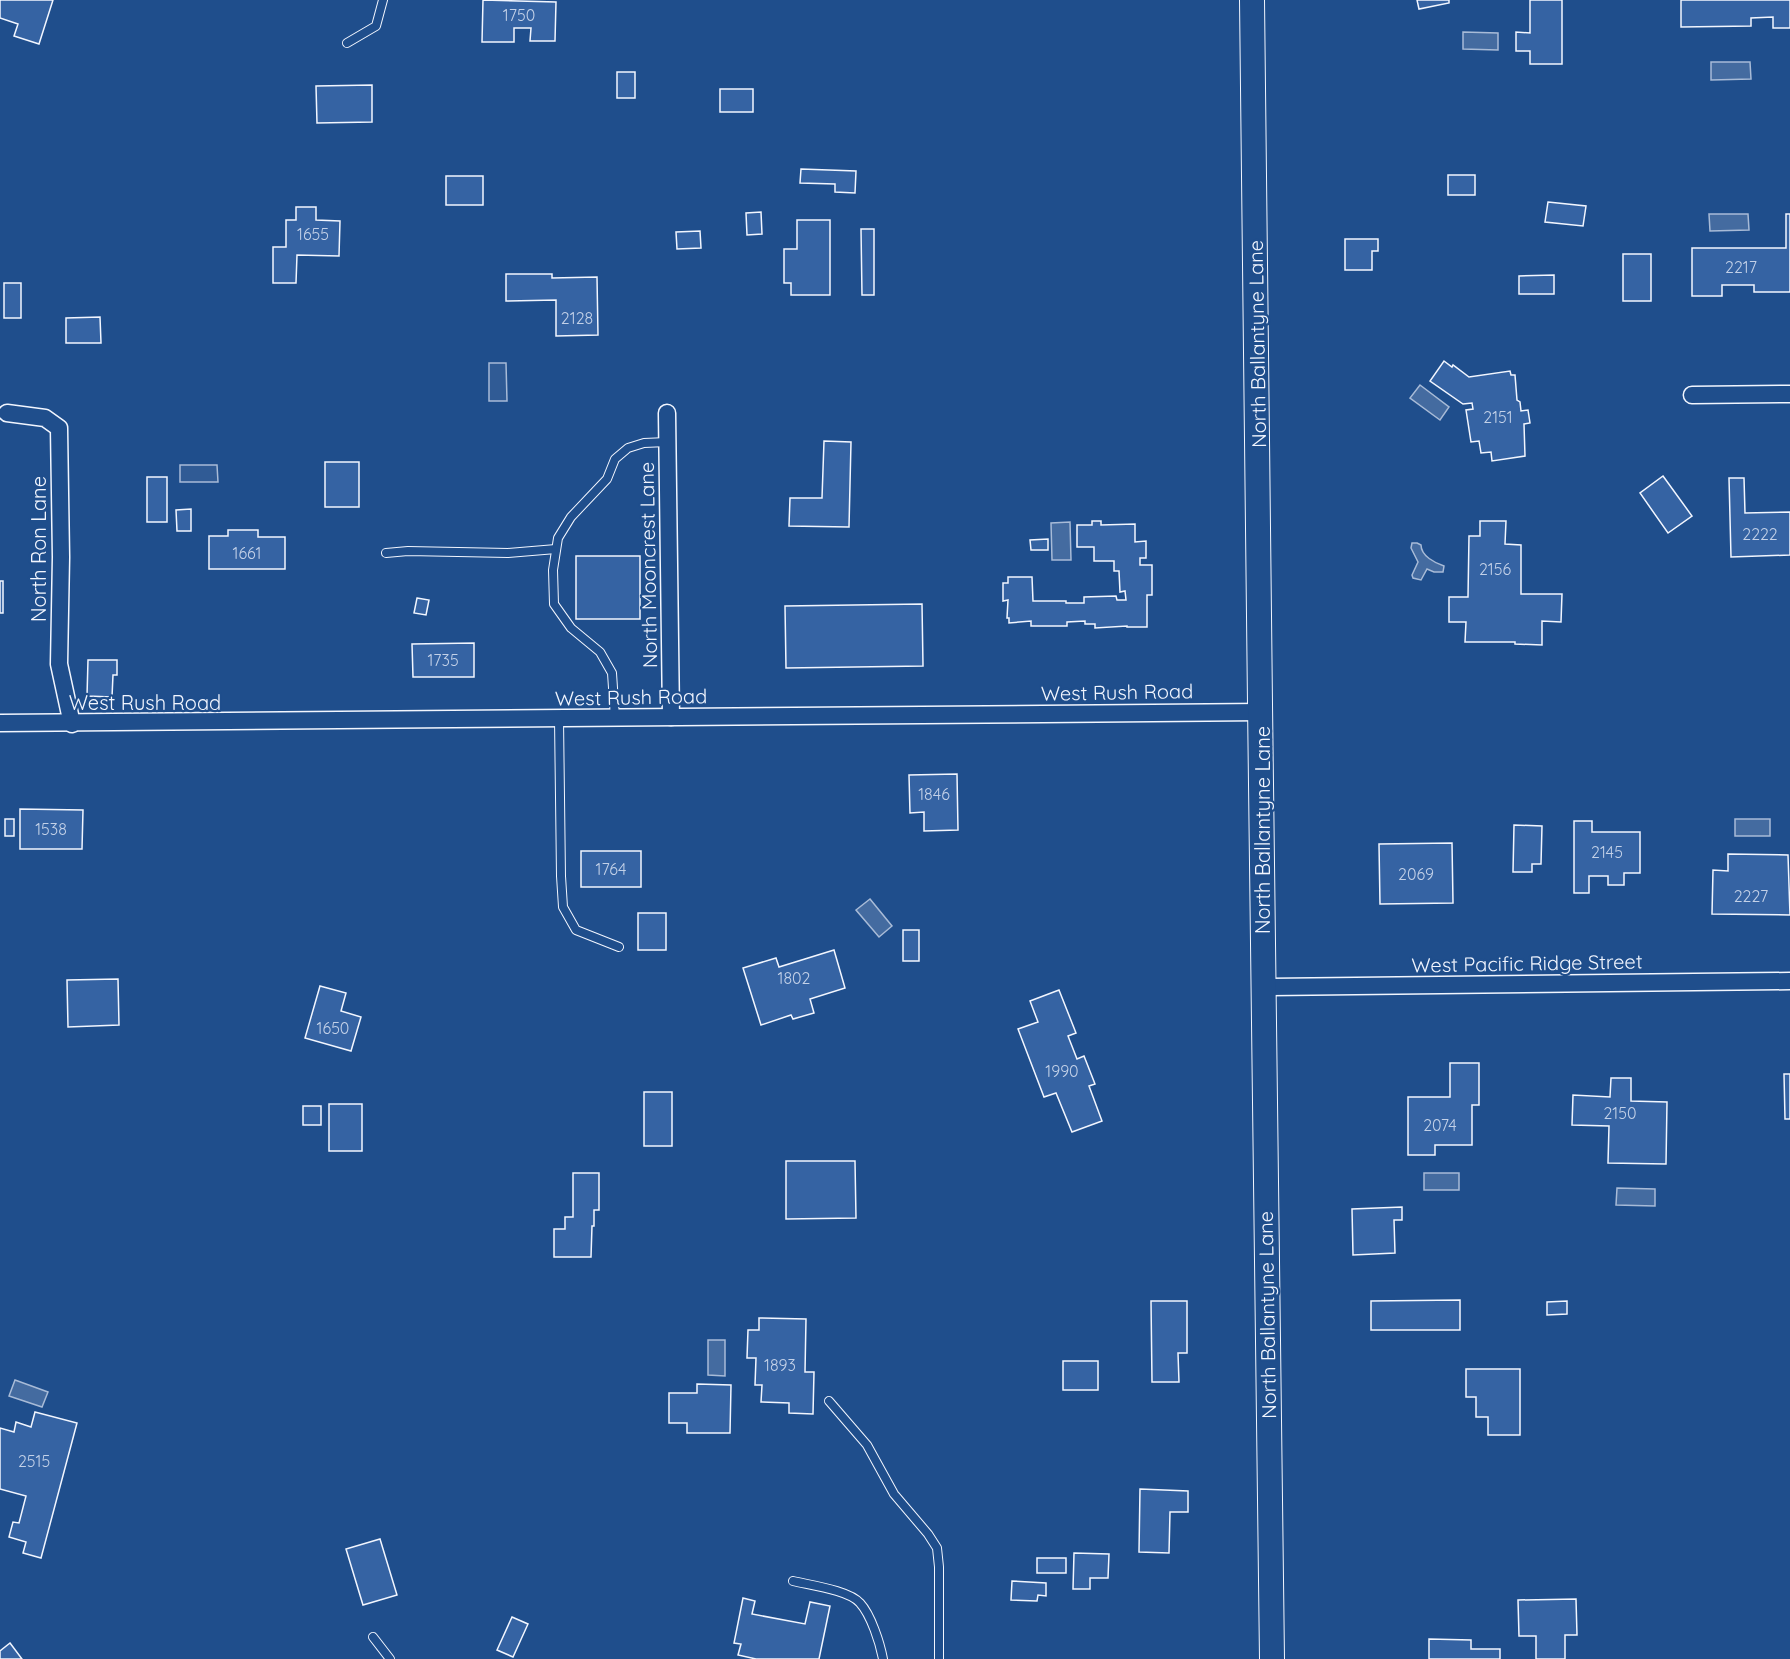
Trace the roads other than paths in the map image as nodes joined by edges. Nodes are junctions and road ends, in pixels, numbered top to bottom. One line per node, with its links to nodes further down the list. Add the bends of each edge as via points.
1 (383, 0): 3 (lane, via 375,26)
2 (1252, 0): 11 (street, North Ballantyne Lane)
3 (348, 43)
4 (1790, 394): 5 (street)
5 (1692, 395)
6 (7, 413): 16 (street, North Ron Lane, via 45,418 58,428 58,664)
7 (667, 413): 8 (street, North Mooncrest Lane)
8 (667, 442): 9 (lane, via 628,448 615,459 607,478 571,518); 12 (street, North Mooncrest Lane)
9 (556, 549): 10 (lane); 14 (lane, via 554,604 571,628 600,652 612,673)
10 (386, 553)
11 (1262, 712): 12 (street, West Rush Road); 19 (street, North Ballantyne Lane)
12 (671, 717): 14 (street, West Rush Road)
13 (560, 718): 14 (street, West Rush Road); 16 (street, West Rush Road); 17 (lane, via 563,907 576,930)
14 (615, 718)
15 (0, 723): 16 (street, West Rush Road)
16 (72, 724)
17 (619, 948)
18 (1790, 981): 19 (street, West Pacific Ridge Street)
19 (1264, 987): 26 (street, North Ballantyne Lane)
20 (829, 1401): 25 (lane, via 867,1445 894,1494 937,1548)
21 (793, 1581): 24 (lane, via 843,1593 859,1602 879,1639)
22 (373, 1637): 23 (lane)
23 (390, 1659)
24 (883, 1659)
25 (939, 1659)
26 (1272, 1659)

